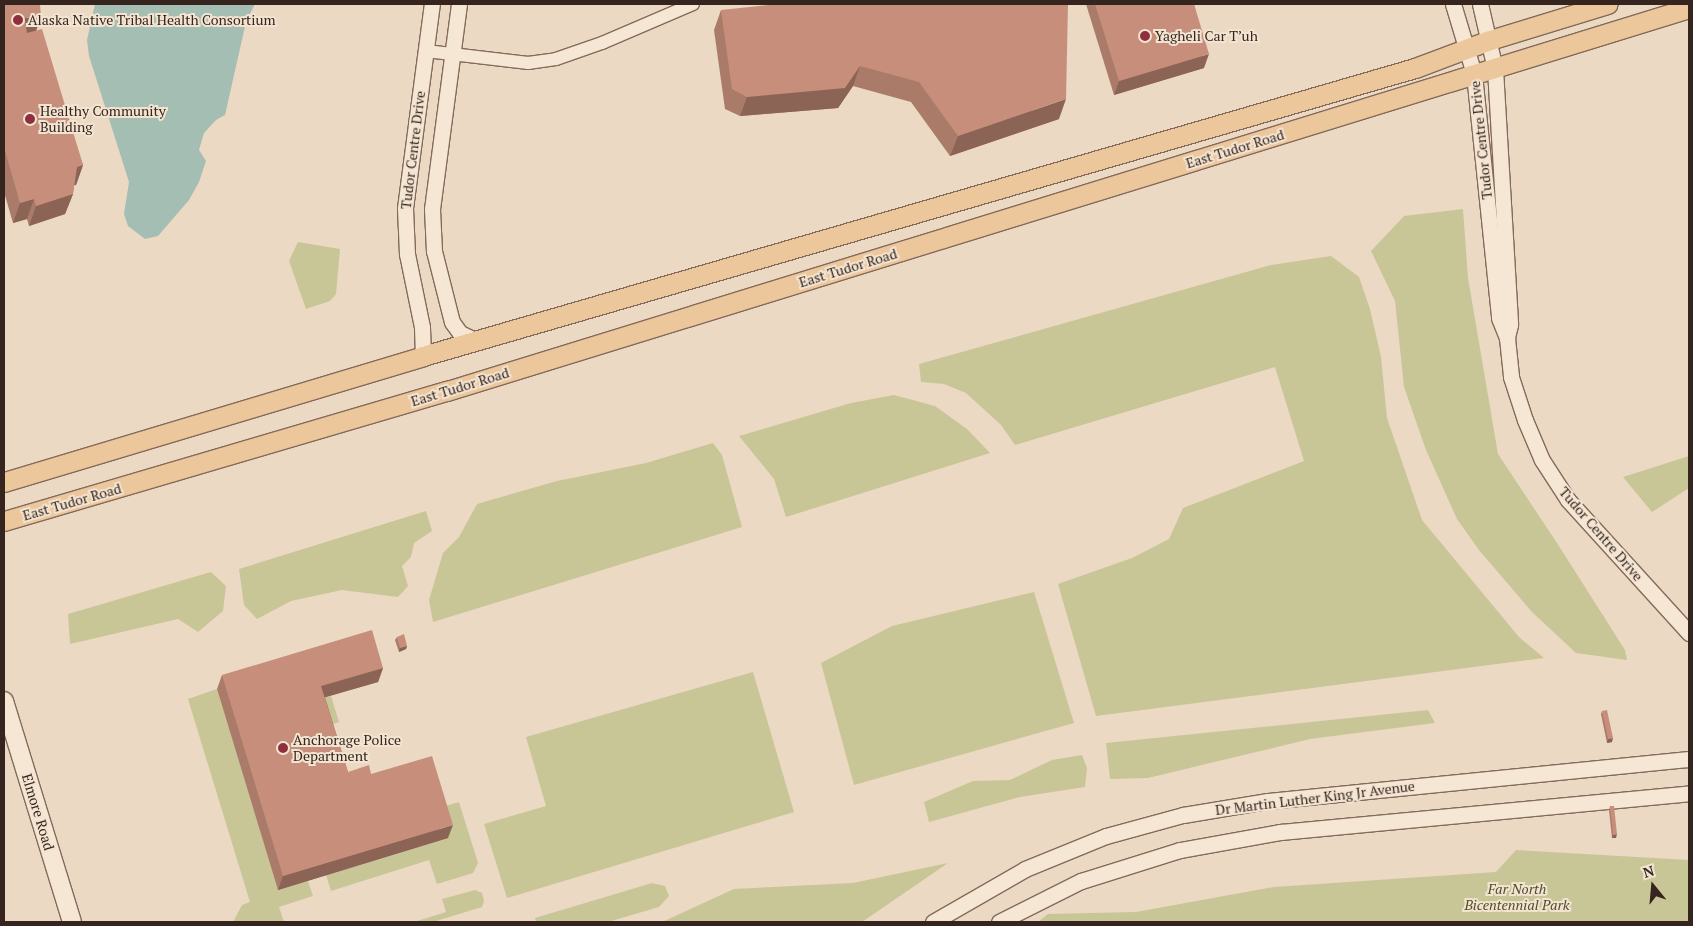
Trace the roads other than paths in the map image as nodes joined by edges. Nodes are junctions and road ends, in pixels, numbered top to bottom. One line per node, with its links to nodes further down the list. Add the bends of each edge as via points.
1 (432, 4): 10 (street, Tudor Centre Drive)
2 (459, 4): 11 (street, Tudor Centre Drive)
3 (693, 4): 11 (street, via 556,59 528,63)
4 (1452, 4): 9 (street, Tudor Centre Drive)
5 (1480, 4): 8 (street, Tudor Centre Drive)
6 (1608, 4): 8 (main road, East Tudor Road)
7 (1689, 8): 12 (main road, East Tudor Road)
8 (1490, 40): 9 (main road, East Tudor Road); 12 (street, Tudor Centre Drive)
9 (1466, 49): 13 (street, Tudor Centre Drive); 15 (main road, East Tudor Road, via 1406,71)
10 (426, 51): 11 (street); 16 (street, Tudor Centre Drive, via 405,208 407,254 422,327)
11 (452, 53): 15 (street, Tudor Centre Drive, via 432,209 434,251 452,322 460,333)
12 (1495, 69): 13 (main road, East Tudor Road); 14 (street, Tudor Centre Drive, via 1510,325)
13 (1474, 74): 14 (street, Tudor Centre Drive, via 1499,318); 18 (main road, East Tudor Road, via 457,388)
14 (1507, 338): 19 (street, Tudor Centre Drive, via 1512,377 1542,460 1568,500)
15 (476, 341): 16 (main road, East Tudor Road)
16 (423, 356): 17 (main road, East Tudor Road)
17 (4, 482)
18 (4, 521)
19 (1689, 633)
20 (4, 701): 23 (main road, Elmore Road)
21 (1689, 758): 24 (street, Dr Martin Luther King Jr Avenue, via 1268,800 1183,815 1106,836 1025,869)
22 (1689, 793): 25 (street, via 1280,832 1180,850 1081,881)
23 (72, 922)
24 (934, 922)
25 (999, 922)

